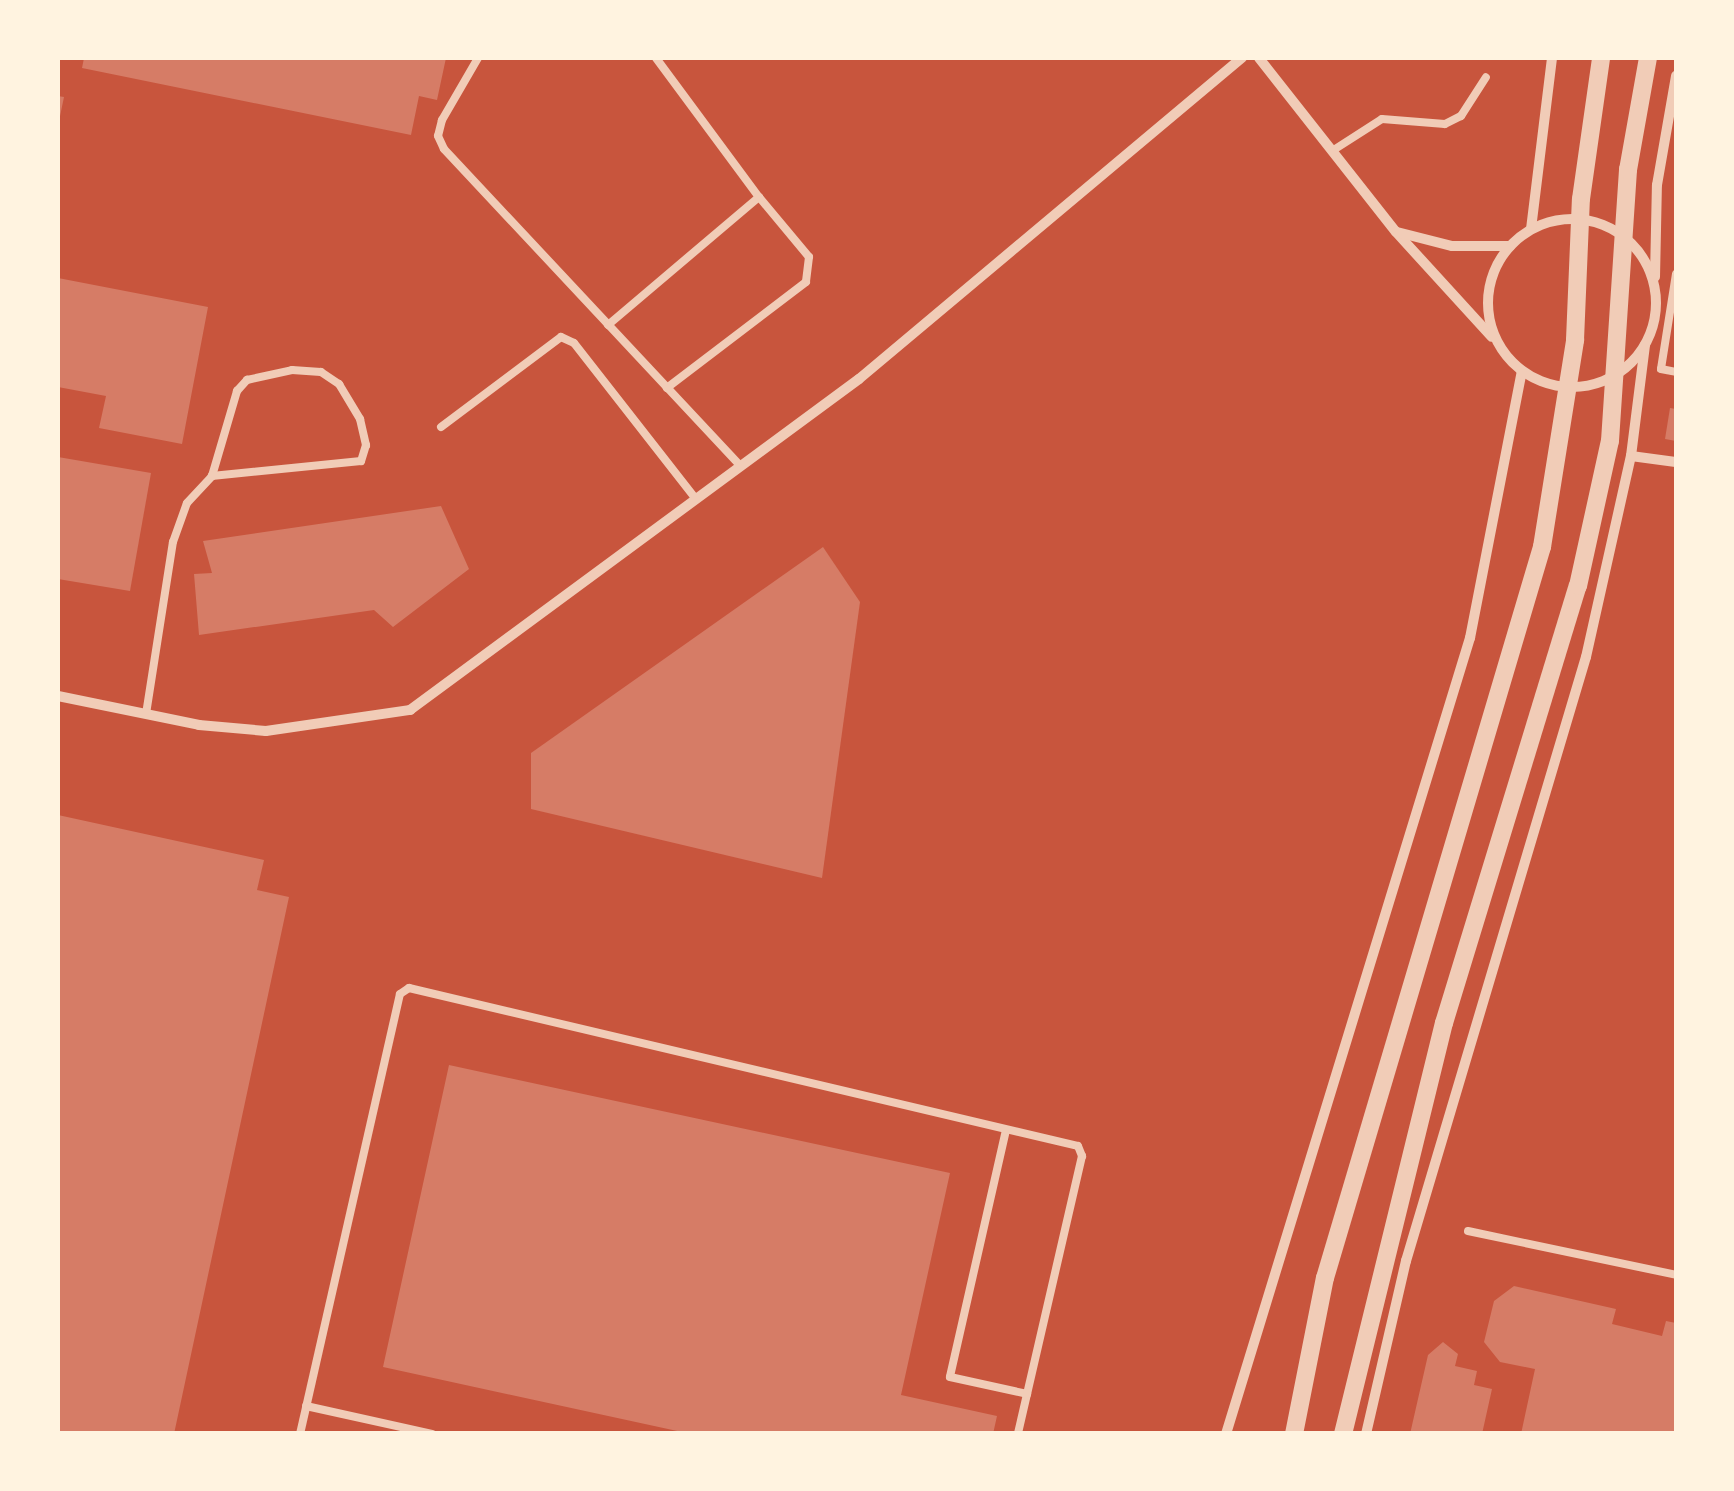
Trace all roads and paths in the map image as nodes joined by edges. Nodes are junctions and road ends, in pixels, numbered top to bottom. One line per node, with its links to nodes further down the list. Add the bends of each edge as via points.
1 (478, 58): 17 (lane, via 442,120 444,149)
2 (656, 58): 11 (lane)
3 (1242, 58): 26 (street, via 858,379)
4 (1259, 58): 10 (street)
5 (1552, 58): 12 (street)
6 (1601, 58): 40 (street, via 1581,198 1572,360 1542,547 1325,1278)
7 (1648, 58): 41 (street, via 1628,170 1610,441 1578,586 1444,1023)
8 (1676, 76): 16 (street, via 1658,185)
9 (1486, 78): 10 (lane, via 1460,116 1445,124 1382,119)
10 (1332, 152): 13 (street)
11 (760, 197): 17 (lane); 22 (lane, via 808,257 806,282)
12 (1531, 229): 14 (street); 16 (street, via 1581,219 1606,226 1628,240)
13 (1396, 232): 14 (street, via 1452,246); 18 (street)
14 (1510, 246): 18 (street, via 1488,293)
15 (1676, 274): 21 (lane, via 1661,369)
16 (1655, 283): 19 (street, via 1656,315)
17 (608, 325): 22 (lane)
18 (1498, 344): 20 (street)
19 (1645, 346): 20 (street, via 1621,371 1590,386 1566,388); 24 (street)
20 (1522, 371): 39 (street, via 1470,638)
21 (1676, 372)
22 (667, 388): 26 (lane)
23 (441, 427): 28 (lane, via 561,337 574,343)
24 (1631, 456): 25 (street); 42 (street, via 1586,657 1406,1261)
25 (1676, 462)
26 (740, 466): 28 (street)
27 (212, 476): 27 (lane, via 229,410 247,380 292,370 321,372 339,384 360,419 366,445 361,461); 30 (lane, via 187,503 173,542)
28 (696, 498): 30 (street, via 410,710 266,731)
29 (58, 696): 30 (street)
30 (146, 714)
31 (1006, 1130): 34 (lane, via 1078,1146 1082,1156); 34 (lane, via 950,1377); 35 (lane, via 404,989)
32 (1468, 1231): 33 (lane)
33 (1676, 1275)
34 (1027, 1394): 38 (lane)
35 (306, 1406): 36 (lane); 37 (lane)
36 (300, 1434)
37 (432, 1434)
38 (1018, 1434)
39 (1226, 1434)
40 (1294, 1434)
41 (1343, 1434)
42 (1366, 1434)

